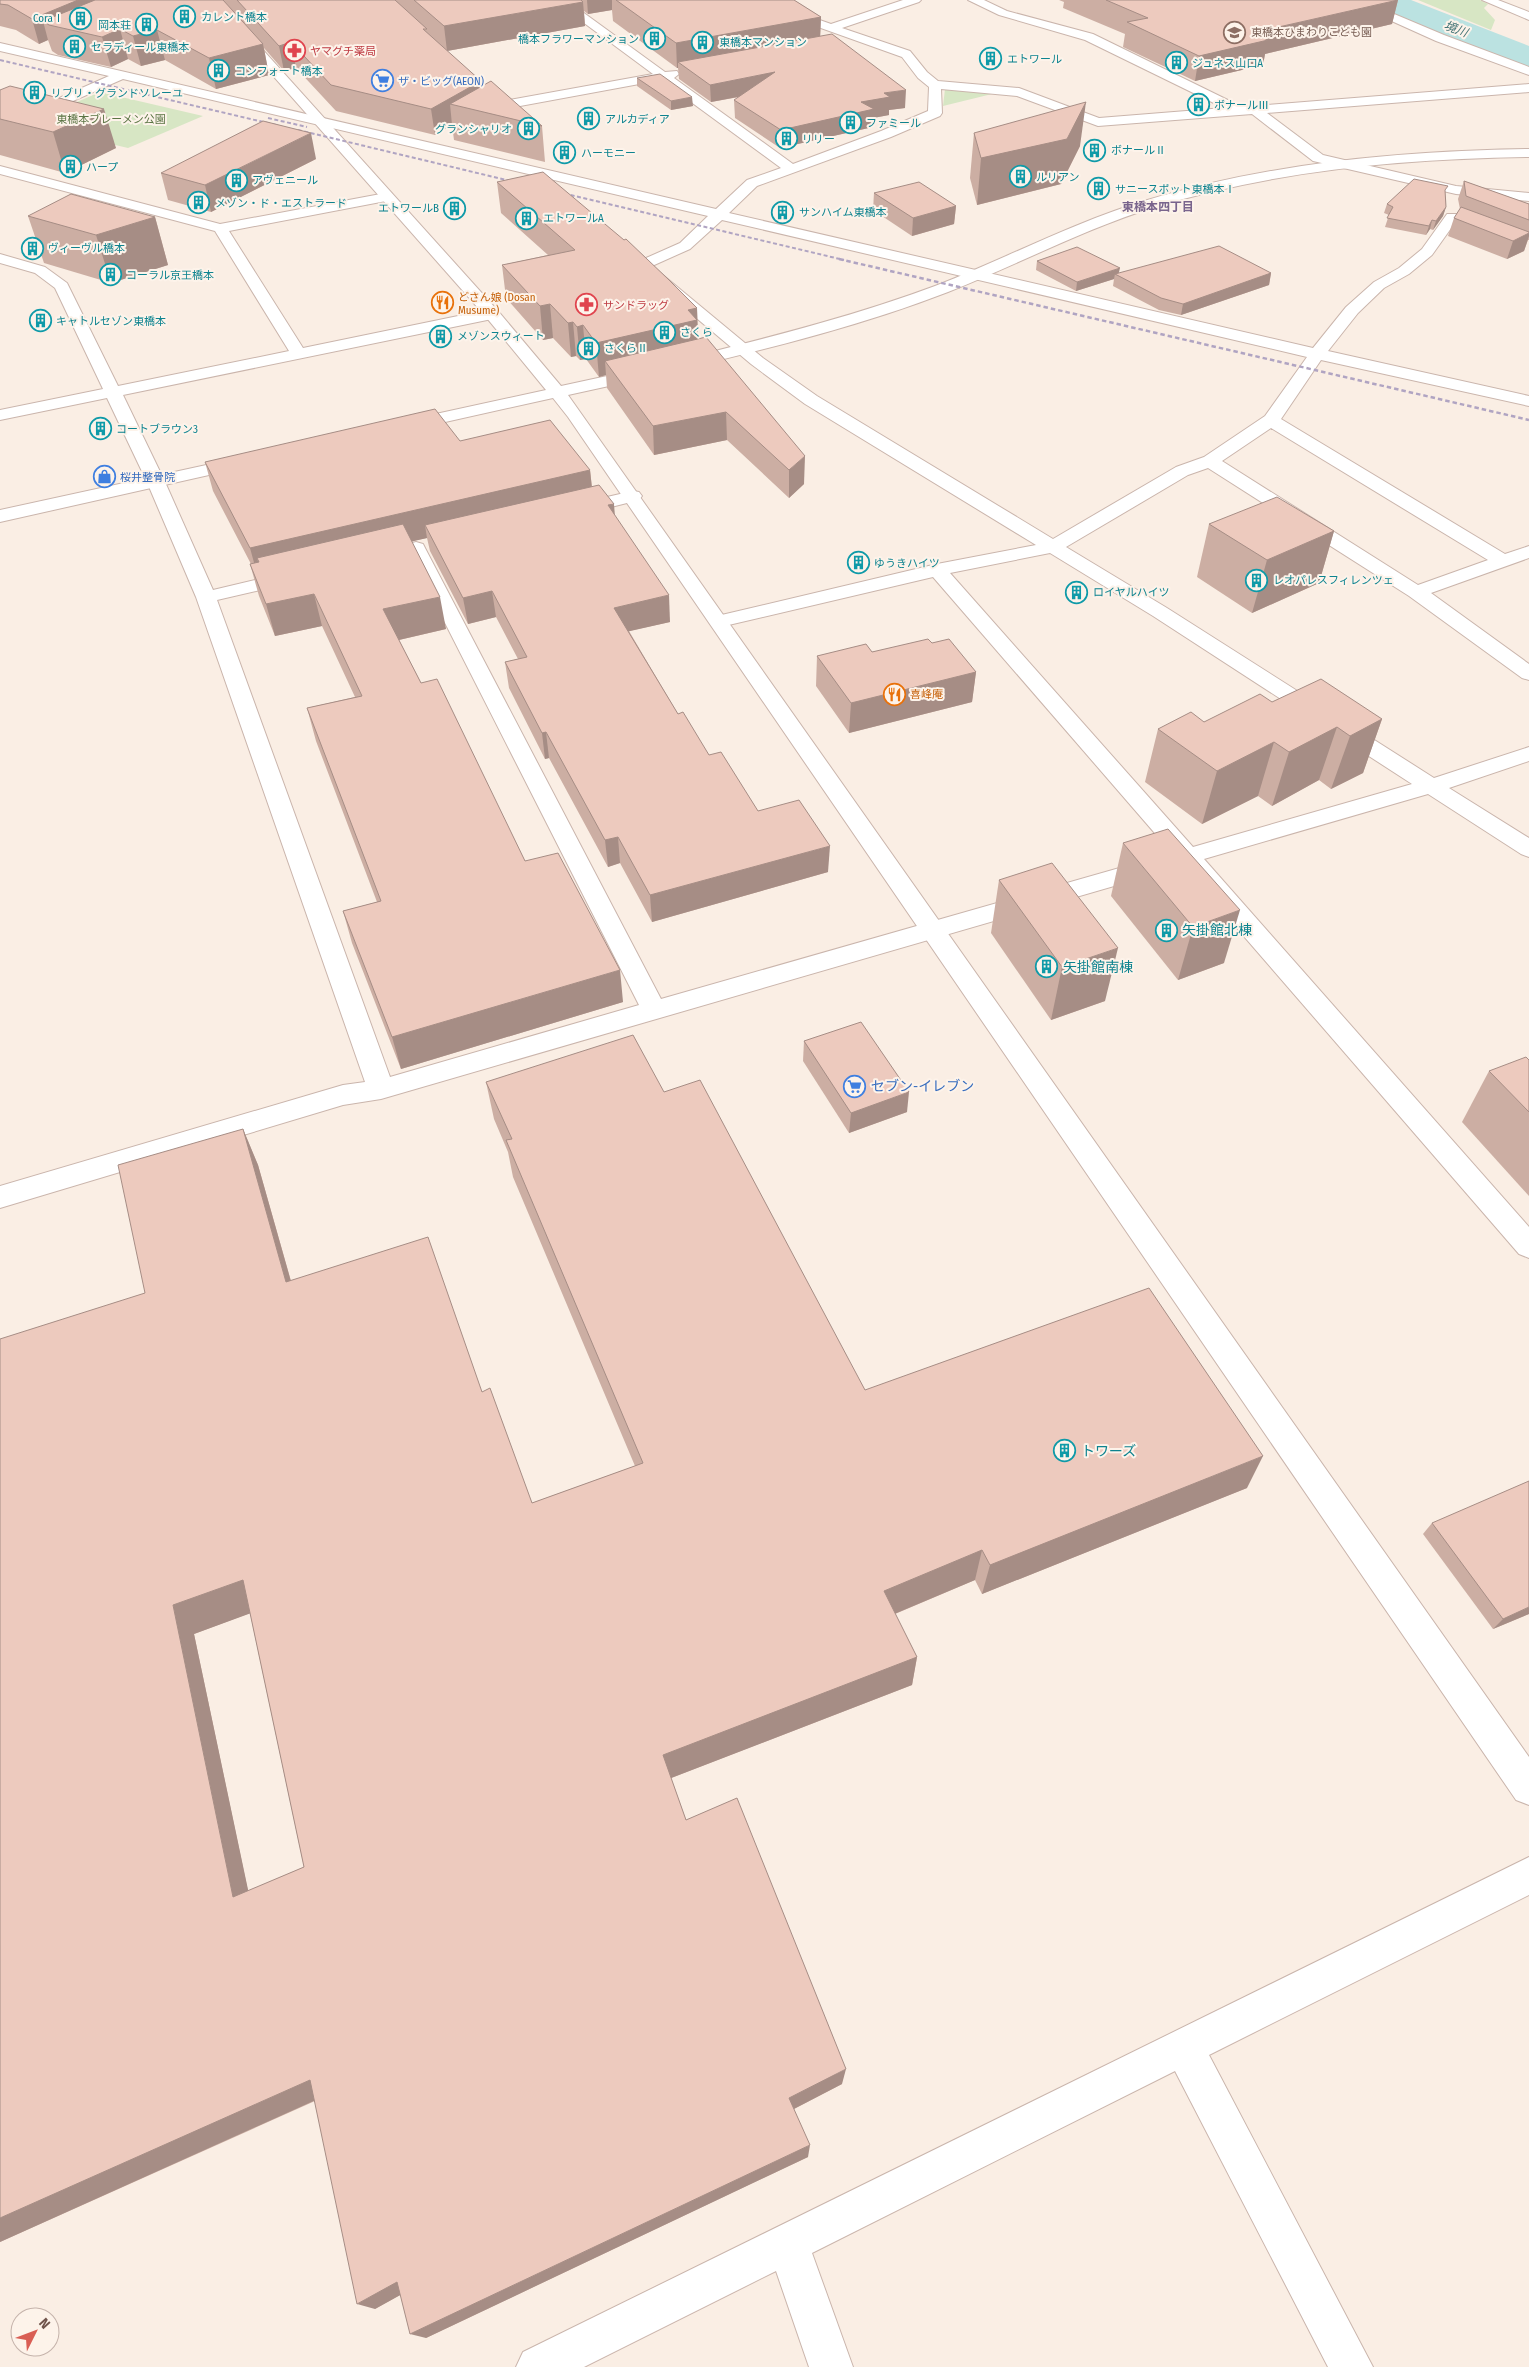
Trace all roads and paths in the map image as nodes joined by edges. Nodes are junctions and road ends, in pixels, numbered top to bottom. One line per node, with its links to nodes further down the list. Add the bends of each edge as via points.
1 (559, 0): 12 (street)
2 (752, 0): 13 (street)
3 (915, 0): 13 (street)
4 (974, 0): 28 (street, via 1004,13 1089,37)
5 (1351, 0): 19 (street)
6 (1488, 0): 9 (street)
7 (1523, 0): 9 (street)
8 (212, 1): 30 (street)
9 (1502, 6): 11 (street)
10 (605, 16): 12 (street)
11 (1529, 16)
12 (585, 20): 22 (street)
13 (832, 27): 14 (street)
14 (866, 39): 15 (street); 23 (street, via 906,54 916,63 925,80)
15 (837, 44)
16 (0, 46): 18 (street)
17 (48, 46): 18 (street)
18 (30, 54): 21 (street)
19 (1529, 71)
20 (681, 73): 22 (street)
21 (122, 76): 30 (street); 31 (street)
22 (662, 76): 26 (street); 36 (street)
23 (935, 85): 28 (street, via 1019,92 1098,122); 36 (street, via 935,113)
24 (1529, 88): 27 (street)
25 (487, 95): 26 (street)
26 (500, 106): 29 (street)
27 (1254, 109): 28 (street); 35 (street, via 1308,152)
28 (1238, 110)
29 (485, 114)
30 (318, 121): 33 (street); 40 (street)
31 (0, 129)
32 (445, 137): 33 (street)
33 (428, 147): 41 (street)
34 (1529, 153): 35 (street)
35 (1340, 164): 38 (street); 46 (street, via 1246,180 1149,204 1089,226)
36 (791, 169): 41 (street, via 752,183)
37 (0, 170): 44 (street)
38 (1456, 190): 39 (street); 42 (street, via 1451,195)
39 (1529, 197)
40 (386, 198): 44 (street); 47 (street)
41 (720, 214): 46 (street); 48 (street, via 685,246 642,265)
42 (1452, 217): 43 (street); 50 (street, via 1427,252 1367,296)
43 (1470, 224)
44 (220, 228): 49 (street)
45 (0, 258): 51 (street, via 40,270 62,286)
46 (978, 275): 48 (street, via 858,318); 50 (street)
47 (492, 314): 49 (street); 52 (street)
48 (743, 350): 52 (street); 63 (street, via 811,400)
49 (300, 354): 51 (street)
50 (1317, 354): 53 (street); 55 (street)
51 (112, 392): 54 (street); 59 (street)
52 (558, 392): 56 (street); 60 (street)
53 (1529, 401)
54 (0, 415)
55 (1270, 420): 58 (street); 66 (street)
56 (390, 430)
57 (254, 460): 59 (street)
58 (1210, 460): 63 (street, via 1182,471); 69 (street)
59 (156, 482): 62 (street); 70 (street)
60 (633, 496): 61 (street); 71 (street)
61 (560, 513)
62 (0, 516)
63 (1052, 546): 67 (street); 74 (street)
64 (416, 548): 78 (street)
65 (1529, 552): 66 (street)
66 (1503, 561): 69 (street)
67 (937, 570): 71 (street); 76 (street)
68 (311, 572): 70 (street)
69 (1416, 592): 72 (street)
70 (206, 597): 79 (street)
71 (720, 621): 77 (street)
72 (1529, 674)
73 (1529, 754): 74 (street)
74 (1431, 786): 75 (street); 76 (street)
75 (1529, 850)
76 (1186, 855): 77 (street); 81 (street)
77 (932, 930): 78 (street); 82 (street)
78 (654, 1009): 79 (street)
79 (380, 1089): 80 (street, via 343,1095)
80 (0, 1197)
81 (1529, 1246)
82 (1529, 1787)
83 (1529, 1875): 84 (street)
84 (1183, 2046): 85 (street); 88 (street)
85 (787, 2243): 86 (street); 87 (street)
86 (538, 2367)
87 (831, 2367)
88 (1351, 2367)

